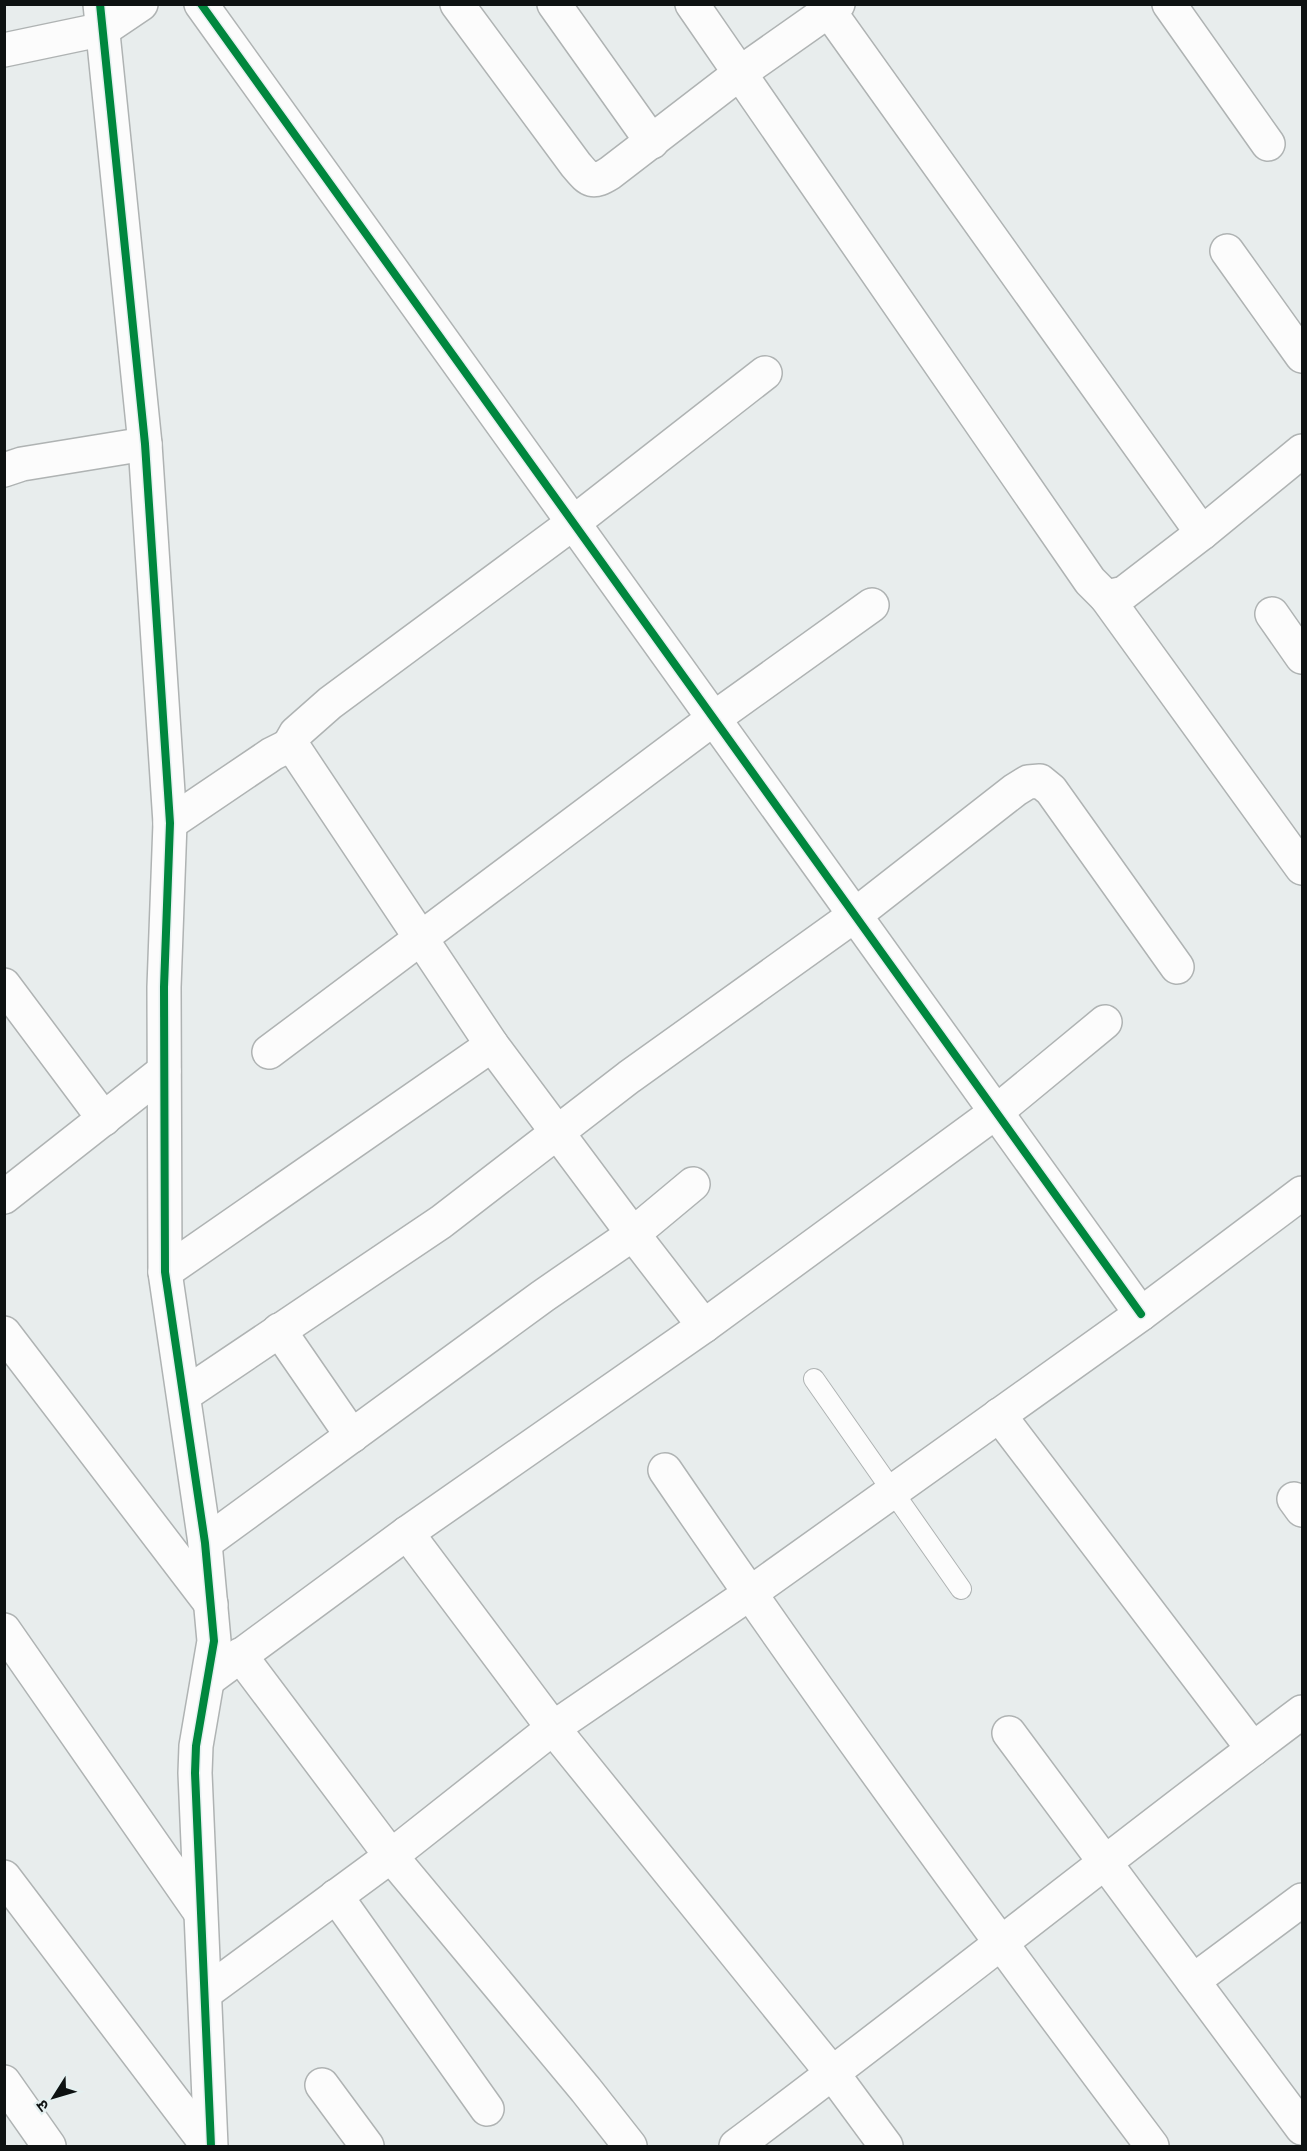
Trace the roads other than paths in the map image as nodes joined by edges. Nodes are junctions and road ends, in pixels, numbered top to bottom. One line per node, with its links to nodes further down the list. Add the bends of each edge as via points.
1 (141, 4): 8 (street)
2 (201, 4): 19 (street)
3 (457, 4): 11 (street, via 586,177 600,180)
4 (554, 4): 11 (street)
5 (692, 4): 10 (street)
6 (1169, 4): 12 (street)
7 (830, 6): 10 (street); 20 (street)
8 (102, 17): 9 (street); 16 (street)
9 (4, 50)
10 (740, 73): 11 (street); 21 (street, via 1090,581)
11 (652, 142)
12 (1268, 144)
13 (1227, 251): 14 (street)
14 (1302, 356)
15 (765, 373): 19 (street)
16 (145, 444): 18 (street); 27 (street)
17 (1302, 451): 20 (street)
18 (4, 470)
19 (573, 523): 25 (street); 26 (street, via 330,702 296,733)
20 (1202, 533): 21 (street, via 1124,593)
21 (1106, 597): 28 (street)
22 (873, 605): 25 (street)
23 (1272, 614): 24 (street)
24 (1302, 657)
25 (713, 719): 29 (street); 30 (street)
26 (288, 747): 27 (street); 30 (street, via 301,756)
27 (170, 823): 36 (street)
28 (1302, 868)
29 (855, 915): 31 (street, via 1015,790 1028,782 1040,781 1051,790); 37 (street); 39 (street, via 628,1077)
30 (422, 939): 34 (street); 35 (street)
31 (1177, 967)
32 (4, 985): 38 (street)
33 (1105, 1022): 37 (street)
34 (492, 1045): 39 (street); 44 (street)
35 (269, 1052)
36 (164, 1071): 38 (street); 44 (street)
37 (996, 1112): 45 (street); 46 (street)
38 (104, 1119): 42 (street)
39 (558, 1132): 43 (street); 47 (street, via 441,1222)
40 (693, 1184): 43 (street)
41 (1302, 1193): 45 (street)
42 (4, 1197)
43 (633, 1234): 46 (street); 52 (street)
44 (165, 1272): 50 (street)
45 (1141, 1314): 51 (street)
46 (704, 1326): 55 (street)
47 (279, 1330): 50 (street); 52 (street)
48 (4, 1334): 59 (street)
49 (814, 1379): 54 (lane)
50 (184, 1395): 56 (street)
51 (999, 1415): 54 (street); 66 (street)
52 (352, 1436): 56 (street)
53 (665, 1470): 58 (street)
54 (893, 1491): 57 (lane); 58 (street)
55 (407, 1533): 61 (street); 64 (street)
56 (205, 1542): 59 (street)
57 (961, 1589)
58 (749, 1594): 64 (street); 73 (street)
59 (212, 1605): 62 (street, via 214,1641)
60 (4, 1630): 72 (street)
61 (240, 1655): 62 (street); 67 (street)
62 (209, 1679): 72 (street, via 196,1746)
63 (1302, 1712): 66 (street)
64 (553, 1728): 67 (street); 76 (street)
65 (1009, 1733): 68 (street)
66 (1253, 1749): 68 (street)
67 (391, 1856): 70 (street); 84 (street)
68 (1105, 1862): 73 (street); 74 (street)
69 (4, 1877): 82 (street)
70 (336, 1896): 75 (street); 79 (street)
71 (1299, 1911): 74 (street)
72 (200, 1912): 75 (street)
73 (1000, 1944): 76 (street); 87 (street)
74 (1193, 1981): 80 (street)
75 (205, 1994): 82 (street)
76 (833, 2074): 85 (street); 86 (street)
77 (4, 2082): 81 (street)
78 (322, 2085): 83 (street)
79 (487, 2109)
80 (1302, 2128)
81 (50, 2146)
82 (210, 2146)
83 (367, 2146)
84 (630, 2146)
85 (736, 2146)
86 (886, 2146)
87 (1152, 2146)

